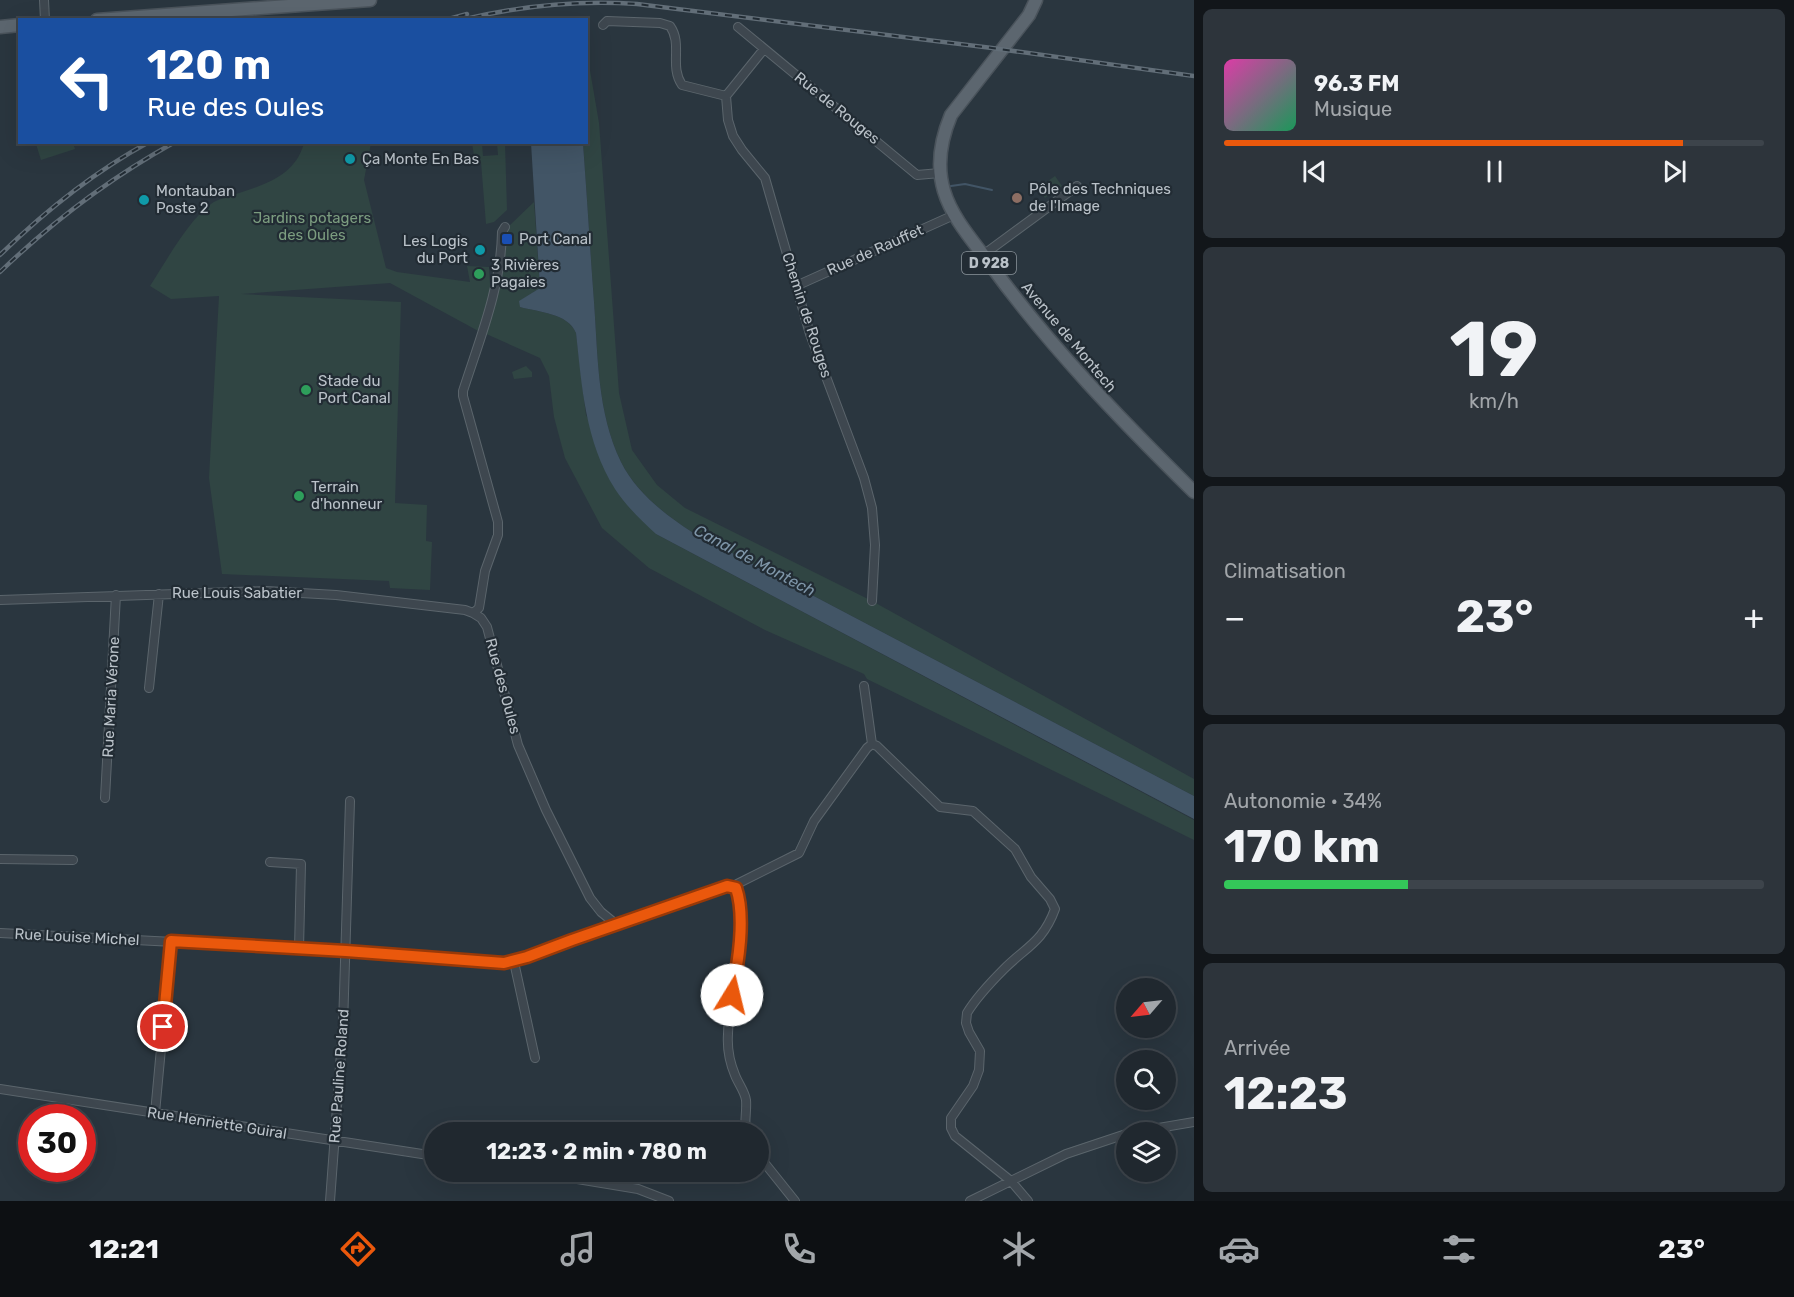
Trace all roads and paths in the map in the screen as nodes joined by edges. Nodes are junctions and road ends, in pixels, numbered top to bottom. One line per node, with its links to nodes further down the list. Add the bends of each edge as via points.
1 (44, 0): 5 (street)
2 (370, 0): 4 (main road)
3 (1036, 0): 13 (main road, Avenue de Montech / D 928, via 1029,15 951,115 943,134)
4 (268, 3): 6 (main road)
5 (45, 18)
6 (118, 18)
7 (18, 25): 9 (main road)
8 (603, 25): 12 (street, via 607,21 670,26 676,33 676,72 682,85)
9 (0, 27)
10 (738, 27): 11 (street, Rue de Rouges)
11 (764, 49): 12 (street); 13 (street, Rue de Rouges, via 917,175)
12 (726, 96): 18 (street, Chemin de Rouges, via 733,136 765,178)
13 (940, 173): 15 (main road, Avenue de Montech / D 928)
14 (1077, 186): 17 (street)
15 (954, 215): 17 (main road, Avenue de Montech / D 928); 18 (street, Rue de Rauffet)
16 (505, 227): 24 (street, via 493,301 463,391 498,522 479,608)
17 (983, 255): 19 (main road, Avenue de Montech / D 928, via 1057,350)
18 (795, 286): 23 (street, Chemin de Rouges, via 872,508)
19 (1194, 492)
20 (159, 594): 21 (street, Rue Louis Sabatier); 24 (street, Rue Louis Sabatier, via 336,594); 26 (street)
21 (116, 595): 22 (street, Rue Louis Sabatier); 28 (street, Rue Maria Vérone)
22 (0, 600)
23 (872, 602)
24 (474, 613): 34 (street, Rue des Oules, via 487,627 518,745 546,810 590,898)
25 (864, 686): 27 (street)
26 (149, 688)
27 (872, 744): 33 (street, via 814,820 799,854 737,884); 50 (street, via 940,807 974,811 1016,849 1055,909 1050,925 1005,968 967,1013 969,1032 980,1051 979,1070 951,1118 951,1128 955,1136)
28 (105, 798)
29 (350, 801): 38 (street, Rue Pauline Roland)
30 (0, 859): 31 (street)
31 (73, 860)
32 (270, 862): 37 (street, via 301,864)
33 (736, 888): 34 (street, via 727,886); 43 (street, via 740,898 740,932 728,1038 731,1066 746,1098)
34 (616, 925): 39 (street, Rue Louise Michel)
35 (0, 933): 36 (street, Rue Louise Michel)
36 (171, 941): 37 (street, Rue Louise Michel); 42 (street)
37 (299, 949): 38 (street, Rue Louise Michel)
38 (346, 951): 39 (street, Rue Louise Michel); 47 (street, Rue Pauline Roland, via 344,1026)
39 (514, 962): 40 (street)
40 (536, 1058)
41 (0, 1089): 42 (street, Rue Henriette Guiral)
42 (155, 1113): 47 (street, Rue Henriette Guiral)
43 (746, 1122)
44 (1194, 1122): 45 (street)
45 (1176, 1125)
46 (1116, 1137): 50 (street, via 1066,1154)
47 (333, 1140): 48 (street, Rue Henriette Guiral); 52 (street, Rue Pauline Roland)
48 (424, 1154)
49 (769, 1168): 54 (street)
50 (1011, 1181): 55 (street); 56 (street)
51 (596, 1182): 53 (street, via 638,1189)
52 (330, 1201)
53 (669, 1201)
54 (795, 1201)
55 (970, 1201)
56 (1028, 1201)

